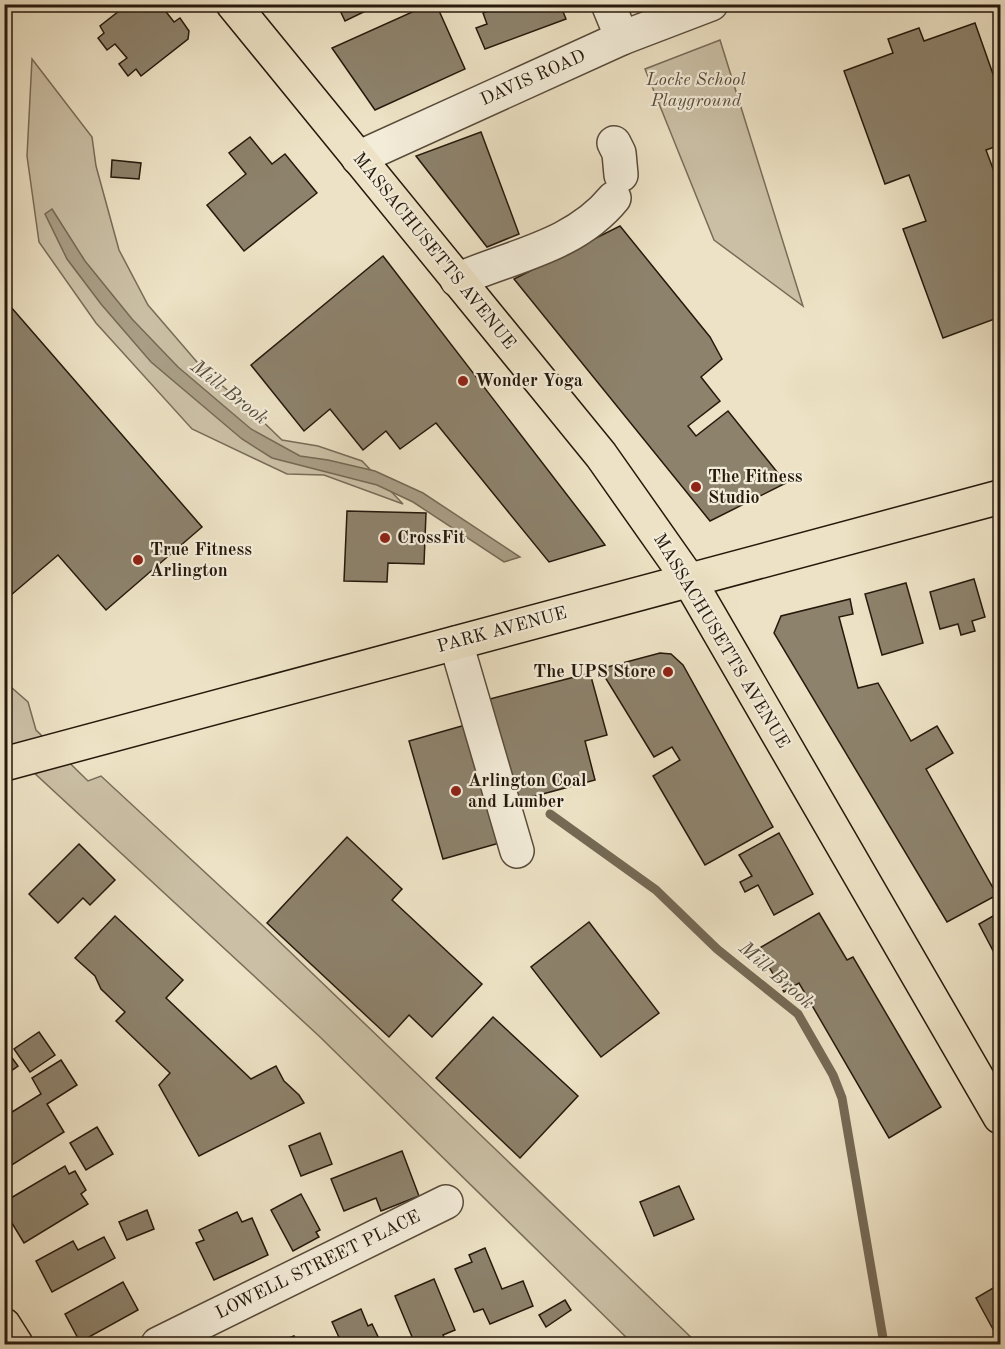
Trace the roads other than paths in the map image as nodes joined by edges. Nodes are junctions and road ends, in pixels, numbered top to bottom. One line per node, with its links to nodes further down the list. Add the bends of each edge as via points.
1 (233, 4): 6 (main road, MASSACHUSETTS AVENUE)
2 (608, 4): 4 (street)
3 (711, 4): 4 (street, DAVIS ROAD)
4 (622, 38): 6 (street, DAVIS ROAD)
5 (614, 143): 7 (street, via 619,153 617,187 601,214 548,246)
6 (358, 158): 7 (main road, MASSACHUSETTS AVENUE)
7 (457, 280): 9 (main road, MASSACHUSETTS AVENUE, via 601,455)
8 (1000, 497): 9 (main road, PARK AVENUE)
9 (689, 580): 10 (main road, PARK AVENUE); 13 (main road, MASSACHUSETTS AVENUE)
10 (456, 643): 11 (main road, PARK AVENUE); 12 (street)
11 (6, 764)
12 (517, 851)
13 (997, 1104)
14 (446, 1202): 17 (street, LOWELL STREET PLACE)
15 (4, 1325): 16 (main road)
16 (16, 1344)
17 (158, 1344)

